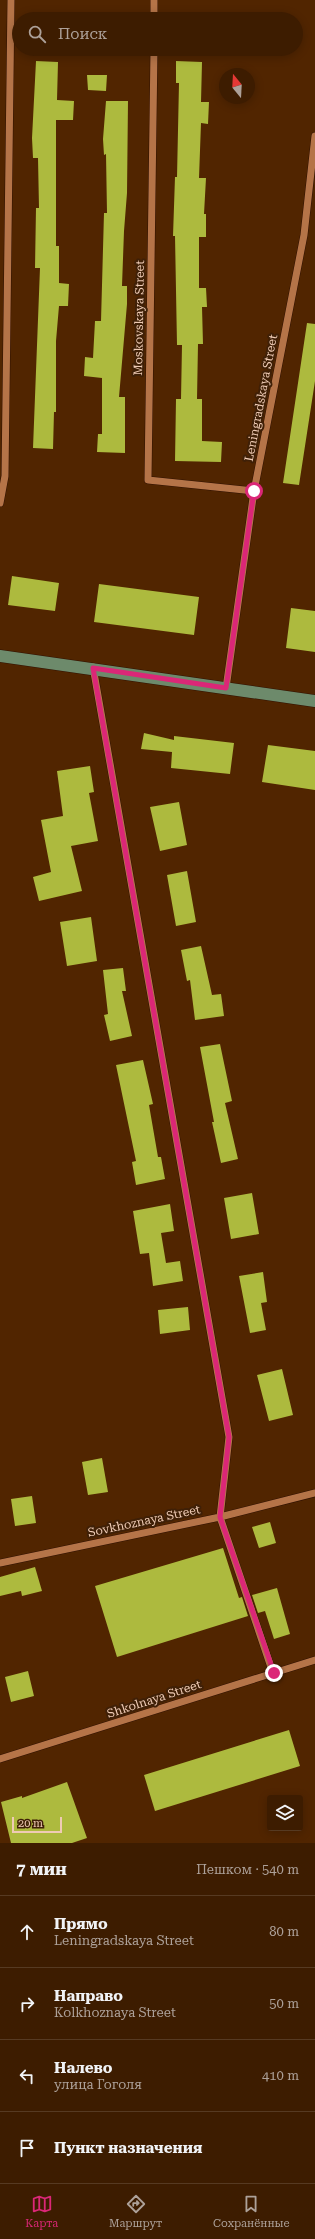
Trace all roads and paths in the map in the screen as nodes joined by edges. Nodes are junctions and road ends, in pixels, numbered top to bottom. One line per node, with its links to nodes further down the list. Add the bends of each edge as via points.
1 (11, 0): 7 (street, via 5,476)
2 (154, 0): 3 (street)
3 (154, 12)
4 (154, 56): 6 (street, Moskovskaya Street, via 148,480)
5 (315, 136): 6 (street, Leningradskaya Street, via 304,235)
6 (254, 491): 10 (street, Leningradskaya Street)
7 (0, 503)
8 (0, 656): 9 (main road)
9 (93, 668): 10 (main road); 13 (street, via 229,1437)
10 (226, 688): 11 (main road)
11 (315, 701)
12 (315, 1493): 13 (street, Sovkhoznaya Street)
13 (220, 1517): 14 (street, Sovkhoznaya Street); 16 (street)
14 (0, 1563)
15 (315, 1660): 16 (street, Shkolnaya Street)
16 (274, 1673): 17 (street, Shkolnaya Street)
17 (0, 1760)

